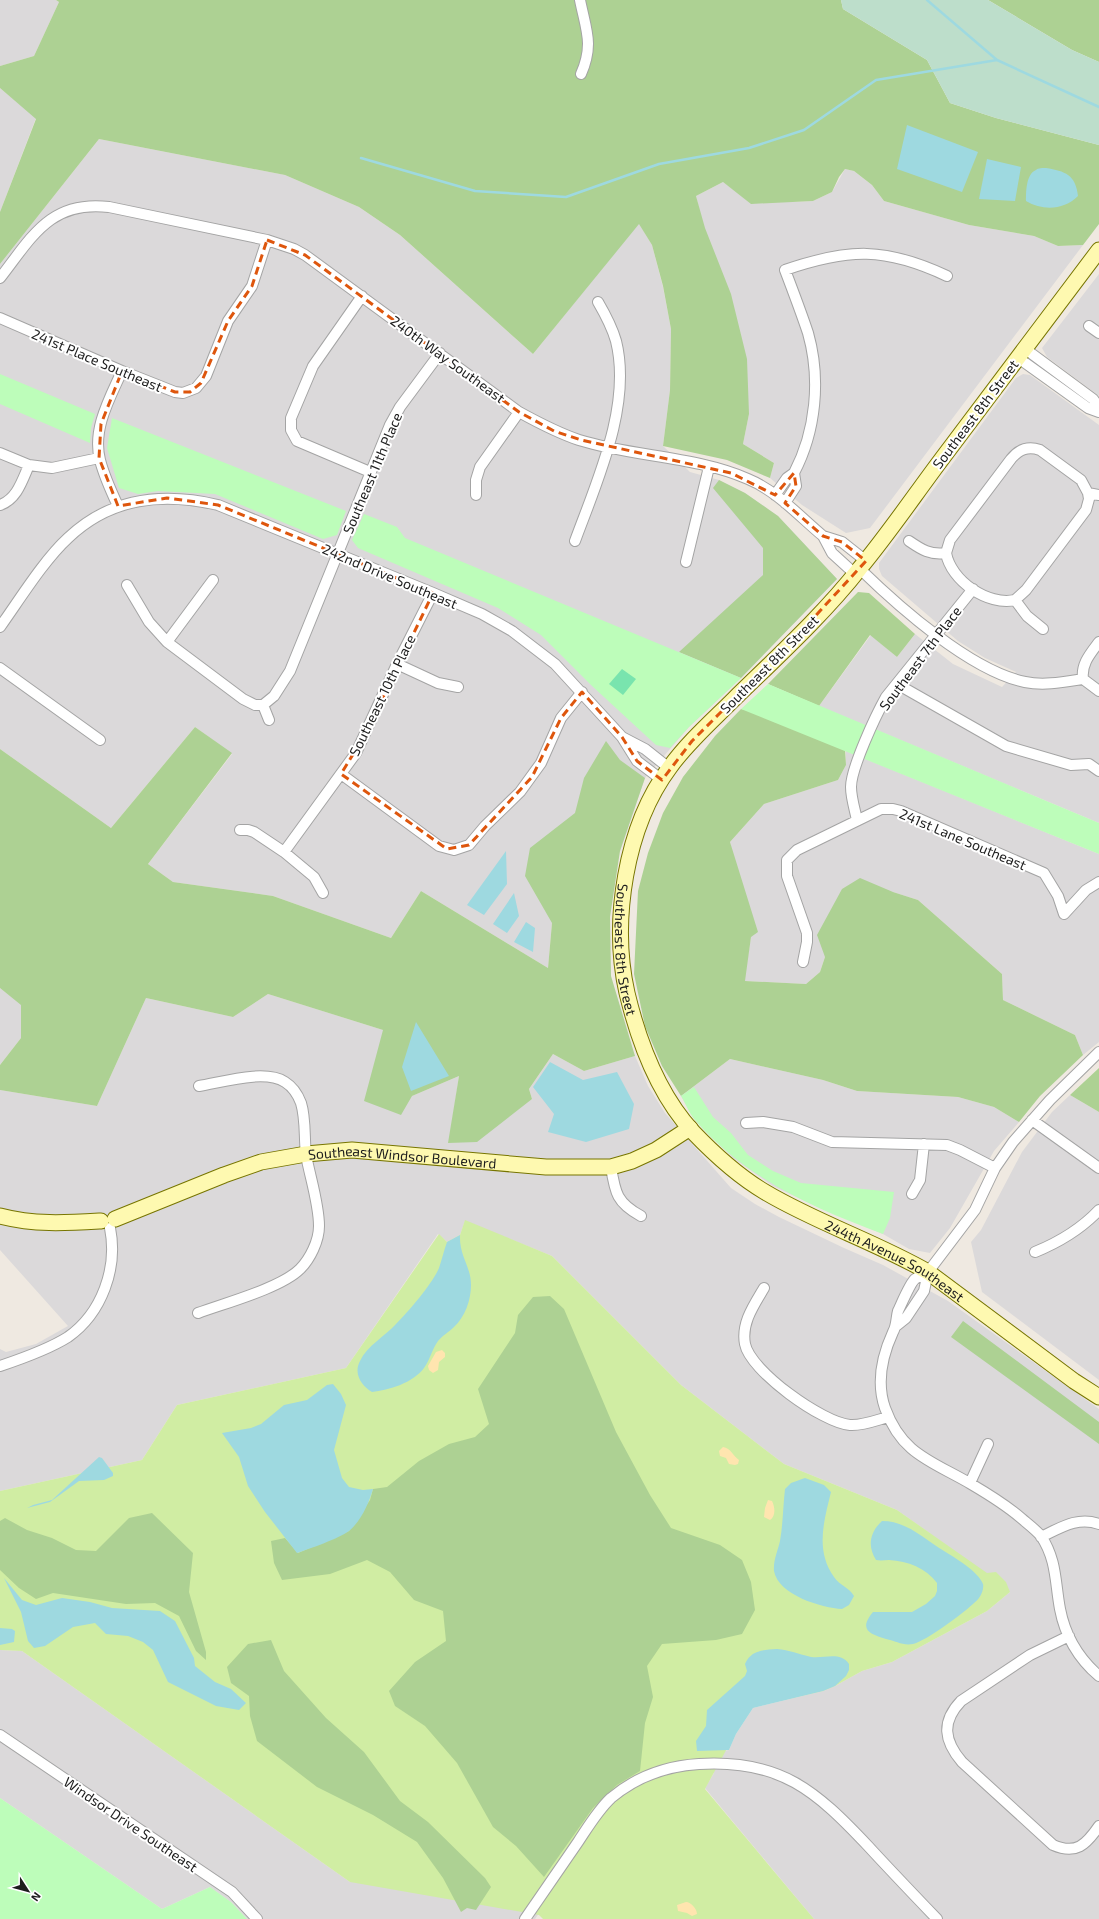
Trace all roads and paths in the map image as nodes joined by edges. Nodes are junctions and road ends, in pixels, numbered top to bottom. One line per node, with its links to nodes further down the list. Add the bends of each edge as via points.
1 (580, 0): 2 (street, via 589,44 587,60)
2 (581, 74)
3 (268, 240): 6 (street, 240th Way Southeast, via 109,207 88,206 54,216 38,229); 7 (street, 240th Way Southeast, via 305,255); 14 (street, 241st Place Southeast, via 252,286 232,315 206,376 196,388 182,393 175,392)
4 (1099, 250): 13 (street, Southeast 8th Street)
5 (947, 276): 24 (street, via 908,260 885,254 861,252 813,260 785,270 808,334 815,378 807,442)
6 (0, 278)
7 (362, 296): 12 (street, 240th Way Southeast); 23 (street, via 313,366 290,423 297,441)
8 (598, 302): 18 (street, via 616,339 620,370 620,390)
9 (0, 318): 14 (street, 241st Place Southeast)
10 (1089, 326): 11 (street)
11 (1099, 333)
12 (440, 353): 16 (street, 240th Way Southeast); 23 (street, Southeast 11th Place, via 400,407)
13 (1021, 353): 15 (street, via 1093,399); 17 (street, via 1088,408); 38 (street, Southeast 8th Street)
14 (122, 371): 20 (street, via 104,410 98,440)
15 (1099, 407)
16 (519, 412): 18 (street, 240th Way Southeast, via 564,435); 28 (street, via 480,467 476,480)
17 (1099, 412)
18 (609, 446): 22 (street, 240th Way Southeast); 33 (street)
19 (0, 453): 21 (street)
20 (99, 458): 21 (street, via 52,468); 31 (street)
21 (29, 465): 30 (street, via 17,492 8,502)
22 (709, 467): 26 (street, 240th Way Southeast, via 748,479); 37 (street)
23 (370, 472): 36 (street, Southeast 11th Place)
24 (794, 473): 26 (street, via 787,478); 29 (street, via 796,486)
25 (1088, 493): 27 (street); 35 (street, via 1081,480 1040,450 1027,448 1015,453 950,540); 43 (street, via 1090,499 1086,510 1026,590)
26 (775, 495): 29 (street, 240th Way Southeast)
27 (1099, 495)
28 (476, 496)
29 (785, 503): 32 (street, 240th Way Southeast)
30 (0, 505)
31 (118, 506): 36 (street, 242nd Drive Southeast, via 167,498 218,505); 44 (street, 242nd Drive Southeast, via 84,525 56,550)
32 (823, 536): 38 (street, 240th Way Southeast, via 832,553); 38 (street, 240th Way Southeast, via 842,542)
33 (575, 541)
34 (909, 541): 35 (street, via 928,553)
35 (946, 553): 41 (street, via 951,566)
36 (338, 554): 42 (street, 242nd Drive Southeast); 56 (street, Southeast 11th Place, via 290,671 274,696)
37 (686, 562)
38 (860, 568): 46 (street, 240th Way Southeast, via 887,595); 62 (street, Southeast 8th Street, via 795,638 692,741)
39 (213, 580): 47 (street)
40 (127, 585): 47 (street, via 149,622)
41 (973, 589): 43 (street, via 998,601); 46 (street, Southeast 7th Place)
42 (433, 593): 49 (street, Southeast 10th Place); 55 (street, 242nd Drive Southeast, via 482,614 512,631 555,664)
43 (1015, 600): 45 (street, via 1027,616)
44 (0, 627)
45 (1044, 629)
46 (936, 635): 51 (street, 240th Way Southeast, via 965,655 1002,675 1040,683); 52 (street, Southeast 7th Place)
47 (167, 642): 56 (street, via 243,699 255,705)
48 (1099, 642): 51 (street, via 1084,664)
49 (397, 664): 53 (street, via 438,682); 61 (street, Southeast 10th Place, via 356,753)
50 (0, 668): 59 (street)
51 (1083, 679): 54 (street)
52 (897, 684): 60 (street, via 1006,746 1071,765 1090,764); 63 (street, Southeast 7th Place, via 878,712 854,770 851,787)
53 (458, 687)
54 (1099, 690)
55 (582, 692): 58 (street, 242nd Drive Southeast); 61 (street, via 561,718 532,777 469,845 454,850 439,846)
56 (263, 704): 57 (street)
57 (269, 720)
58 (622, 737): 62 (street, 242nd Drive Southeast, via 645,749); 62 (street, 242nd Drive Southeast, via 637,761)
59 (100, 740)
60 (1099, 771)
61 (341, 774): 65 (street, Southeast 10th Place)
62 (666, 774): 73 (street, Southeast 8th Street, via 646,809 634,843 622,901 620,942 624,980 645,1053 666,1093)
63 (857, 820): 66 (street, 241st Lane Southeast, via 893,808 1044,873 1058,896 1064,914 1086,890); 68 (street, 241st Lane Southeast, via 797,850 787,860 788,876 807,933)
64 (240, 830): 65 (street, via 254,832)
65 (284, 852): 67 (street, via 314,877)
66 (1099, 882)
67 (323, 893)
68 (803, 962)
69 (1099, 1052): 71 (street)
70 (200, 1086): 75 (street, via 264,1076 277,1078 286,1083 297,1094 302,1105)
71 (1032, 1120): 77 (street); 78 (street)
72 (746, 1123): 74 (street, via 763,1122 793,1127 832,1142)
73 (690, 1128): 76 (street, Southeast Windsor Boulevard, via 656,1150); 85 (street, 244th Avenue Southeast, via 741,1176 766,1192)
74 (924, 1144): 77 (street, via 947,1145); 79 (street, via 920,1180)
75 (306, 1154): 76 (street, Southeast Windsor Boulevard, via 352,1150 546,1166); 83 (street, Southeast Windsor Boulevard, via 261,1162); 87 (street, via 319,1226 310,1257 301,1269 287,1280)
76 (611, 1167): 82 (street, via 614,1189 619,1200 629,1210)
77 (995, 1168): 85 (street, via 975,1210)
78 (1099, 1168)
79 (912, 1194)
80 (1099, 1210): 84 (street, via 1080,1226)
81 (0, 1216): 83 (street, Southeast Windsor Boulevard, via 33,1223)
82 (641, 1216)
83 (108, 1222): 88 (street, via 112,1259 109,1278 94,1309 67,1337)
84 (1035, 1252)
85 (928, 1272): 89 (street, 244th Avenue Southeast); 90 (street, via 924,1291 906,1318 896,1326 881,1369 882,1399)
86 (764, 1288): 90 (street, via 749,1313 744,1334 750,1358 761,1371 815,1412 838,1423 851,1426)
87 (198, 1313)
88 (0, 1366)
89 (1099, 1397)
90 (888, 1416): 92 (street, via 902,1439 924,1460)
91 (988, 1444): 92 (street)
92 (970, 1483): 94 (street, via 1009,1508)
93 (1099, 1524): 94 (street, via 1078,1521)
94 (1041, 1537): 95 (street, via 1056,1572 1060,1609)
95 (1069, 1636): 96 (street, via 1074,1648); 98 (street, via 1030,1655 971,1693 954,1708 947,1724 947,1738 950,1747 962,1762 1046,1840 1060,1848 1072,1850 1085,1843)
96 (1099, 1676)
97 (0, 1735): 99 (street, Windsor Drive Southeast, via 232,1892)
98 (1099, 1826)
99 (257, 1919)
100 (525, 1919): 101 (street, via 610,1799 632,1783 659,1771 683,1765 712,1763 741,1764 768,1771 793,1780 812,1792 846,1823)
101 (937, 1919)

